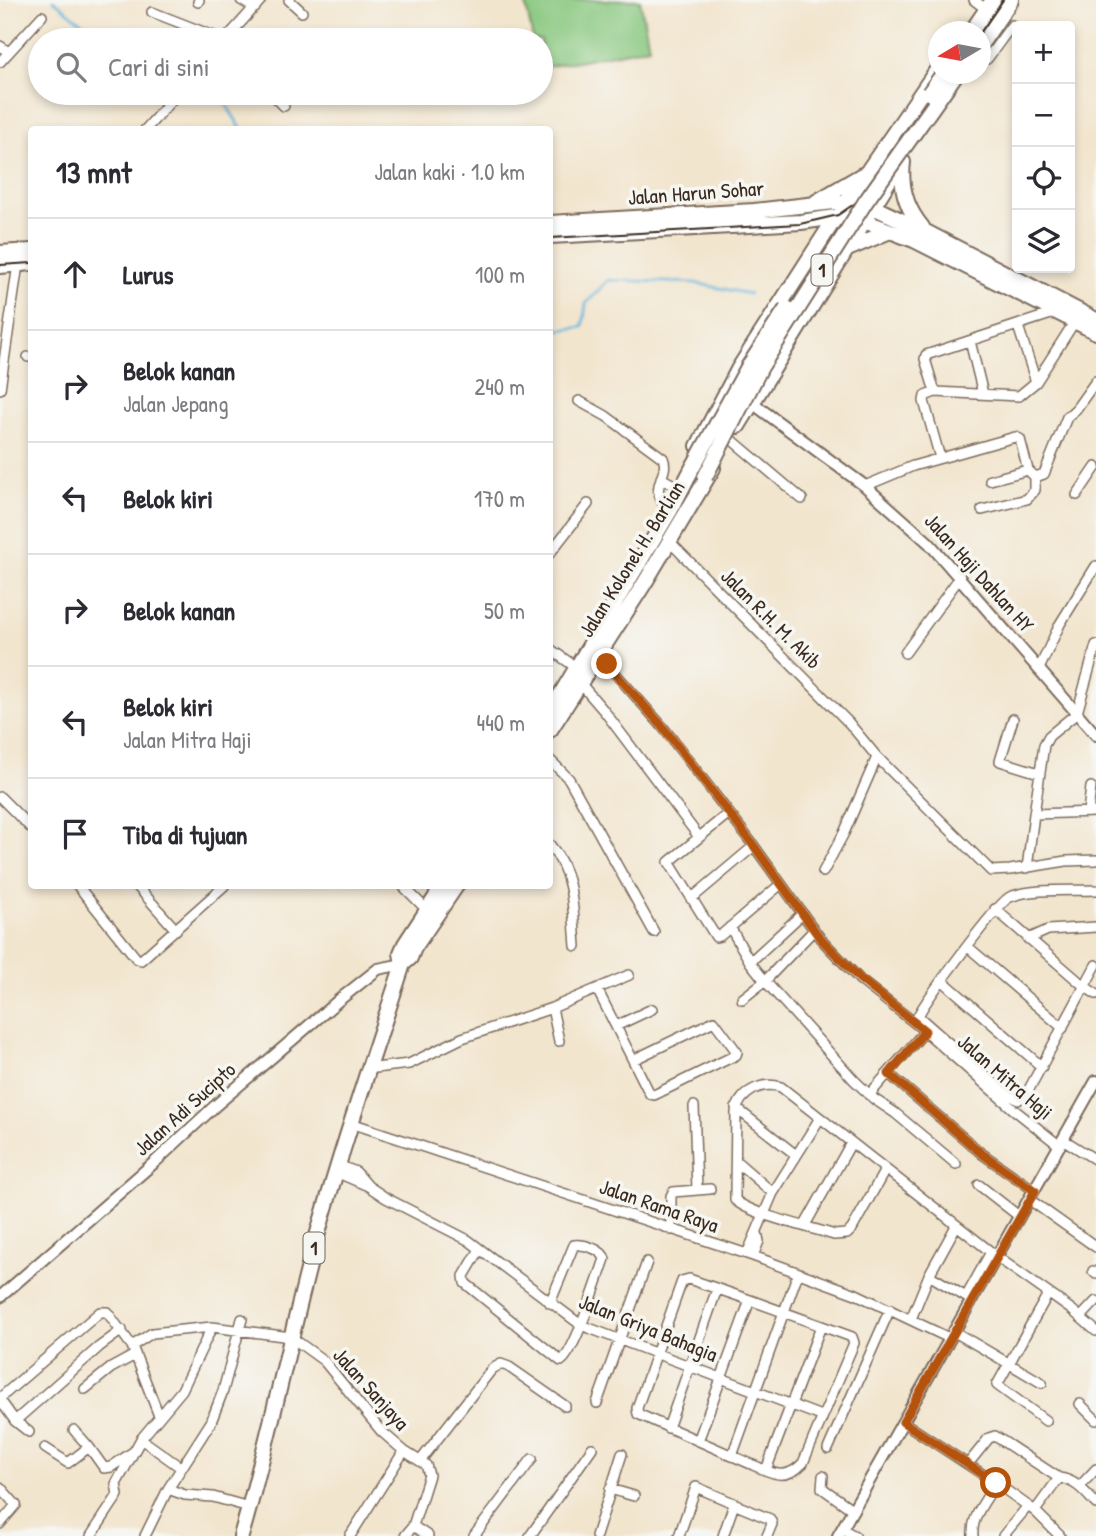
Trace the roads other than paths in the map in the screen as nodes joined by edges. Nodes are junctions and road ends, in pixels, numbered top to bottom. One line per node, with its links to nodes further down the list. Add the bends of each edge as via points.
1 (241, 0): 7 (street)
2 (261, 0): 7 (street)
3 (289, 0): 9 (street)
4 (974, 0): 6 (street)
5 (1011, 0): 15 (highway)
6 (990, 5)
7 (255, 8): 14 (street)
8 (152, 12): 13 (street)
9 (302, 12)
10 (42, 16): 12 (street)
11 (1012, 25): 17 (street)
12 (31, 28)
13 (198, 28)
14 (238, 28)
15 (991, 29)
16 (28, 31): 19 (street)
17 (991, 36)
18 (0, 46): 19 (street)
19 (9, 52): 20 (street)
20 (0, 62)
21 (928, 83): 28 (highway)
22 (936, 84): 63 (highway, 1, bridge, via 748,367)
23 (949, 84): 66 (highway, 1, bridge, via 866,201 761,367)
24 (955, 84): 27 (highway)
25 (167, 105): 26 (street)
26 (149, 126)
27 (903, 157): 29 (highway); 38 (highway, via 904,196)
28 (865, 173): 29 (highway, via 870,185); 30 (highway); 31 (highway)
29 (885, 187): 32 (highway)
30 (809, 206): 31 (highway, Jalan Harun Sohar); 36 (highway, Jalan Harun Sohar)
31 (848, 207): 32 (highway, Jalan Harun Sohar); 33 (highway); 34 (highway)
32 (873, 207): 34 (highway); 38 (highway, Jalan Harun Sohar)
33 (836, 218): 34 (highway); 35 (highway, Jalan Harun Sohar); 42 (highway, 1)
34 (864, 221): 37 (highway); 40 (highway, 1)
35 (801, 222): 39 (highway, Jalan Harun Sohar); 42 (highway, via 815,232)
36 (553, 223)
37 (890, 231): 40 (highway); 47 (highway)
38 (924, 231): 48 (highway, Jalan Harun Sohar)
39 (553, 236)
40 (846, 250): 46 (highway, 1)
41 (28, 251): 43 (highway)
42 (815, 252): 46 (highway); 63 (highway, 1, via 730,383 695,452)
43 (0, 253)
44 (25, 264): 45 (highway); 55 (street)
45 (0, 266)
46 (834, 269): 59 (highway, 1)
47 (1056, 312): 49 (highway); 50 (street)
48 (1096, 320)
49 (1075, 321): 51 (highway); 54 (street)
50 (1018, 326): 52 (street); 54 (street)
51 (1096, 332)
52 (970, 341): 56 (street, via 925,356); 57 (street)
53 (1096, 381): 64 (street, via 1067,417 1044,474)
54 (1036, 382): 57 (street, via 1019,396)
55 (0, 389)
56 (935, 392): 57 (street); 61 (street, via 924,401)
57 (983, 394)
58 (579, 401): 65 (street, via 663,458 666,464)
59 (751, 402): 60 (highway, 1); 68 (street, Jalan Haji Dahlan HY)
60 (731, 439): 66 (highway, 1); 71 (street)
61 (940, 458): 64 (street, via 1015,437 1020,439); 68 (street)
62 (1096, 467): 70 (street)
63 (692, 468): 69 (highway, Jalan Kolonel H. Barlian / 1)
64 (1032, 474): 67 (street); 73 (street, via 1035,490 1027,499)
65 (661, 478): 69 (street); 74 (street, via 661,500)
66 (705, 478): 75 (highway, Jalan Kolonel H. Barlian / 1)
67 (990, 480)
68 (864, 486): 78 (street, Jalan Haji Dahlan HY)
69 (681, 489): 74 (highway, Jalan Kolonel H. Barlian / 1)
70 (1077, 495)
71 (802, 499)
72 (588, 504): 76 (street)
73 (982, 510)
74 (670, 511): 83 (highway, Jalan Kolonel H. Barlian / 1)
75 (669, 541): 82 (highway, Jalan Kolonel H. Barlian / 1); 91 (street, Jalan R.H. M. Akib)
76 (553, 546)
77 (1096, 566): 84 (street, via 1060,624)
78 (960, 577): 81 (street); 84 (street, Jalan Haji Dahlan HY)
79 (1096, 645): 87 (street)
80 (553, 651): 83 (street)
81 (905, 653)
82 (598, 654): 85 (highway, Jalan Kolonel H. Barlian / 1); 97 (street, Jalan Mitra Haji, via 662,726)
83 (577, 668): 86 (highway, Jalan Kolonel H. Barlian / 1)
84 (1039, 670): 87 (street, Jalan Haji Dahlan HY)
85 (580, 683): 89 (highway, Jalan Kolonel H. Barlian / 1); 100 (street)
86 (553, 709)
87 (1077, 713): 90 (street, Jalan Haji Dahlan HY); 93 (street, via 1049,736)
88 (1013, 719): 93 (street, via 1000,761)
89 (553, 725)
90 (1096, 735)
91 (877, 757): 104 (street, Jalan R.H. M. Akib, via 991,871); 105 (street)
92 (553, 763): 121 (street, via 569,779)
93 (1039, 773): 98 (street)
94 (1091, 787): 96 (street)
95 (0, 797): 99 (street)
96 (1092, 812): 98 (street)
97 (729, 813): 100 (street); 101 (street, Jalan Mitra Haji)
98 (1034, 814): 104 (street)
99 (28, 825)
100 (699, 837): 113 (street, via 669,862)
101 (754, 846): 106 (street, Jalan Mitra Haji); 113 (street)
102 (553, 850): 123 (street, via 571,888)
103 (1096, 860): 104 (street, Jalan R.H. M. Akib)
104 (1027, 868)
105 (823, 872)
106 (781, 884): 116 (street, Jalan Mitra Haji); 117 (street)
107 (80, 889): 119 (street, via 139,960)
108 (140, 889): 119 (street)
109 (217, 889): 119 (street)
110 (406, 889): 115 (street)
111 (448, 889): 115 (highway, 1)
112 (1096, 890): 114 (street, via 1021,893)
113 (691, 899): 117 (street, via 716,937)
114 (995, 909): 122 (street); 124 (street)
115 (431, 914): 126 (highway, 1, via 405,944)
116 (802, 914): 120 (street, Jalan Mitra Haji); 125 (street)
117 (730, 927): 125 (street)
118 (1096, 927): 122 (street, via 1048,930)
119 (176, 930)
120 (814, 930): 129 (street); 139 (street, Jalan Mitra Haji, via 860,979)
121 (654, 932)
122 (1028, 939): 131 (street)
123 (576, 946)
124 (968, 947): 130 (street); 138 (street)
125 (750, 962): 129 (street)
126 (403, 964): 143 (highway, 1); 178 (street, Jalan Adi Sucipto, via 378,969 340,1000)
127 (1096, 965): 131 (street)
128 (629, 975): 132 (street)
129 (765, 981): 134 (street); 146 (street)
130 (943, 981): 142 (street); 142 (street, via 918,1016 951,1046 1018,1100)
131 (1084, 986): 133 (street); 138 (street)
132 (597, 989): 135 (street); 137 (street)
133 (1096, 994)
134 (742, 999)
135 (552, 1009): 140 (street); 143 (street, via 470,1034 402,1066)
136 (652, 1009): 137 (street)
137 (616, 1026): 141 (street)
138 (1063, 1028): 142 (street)
139 (925, 1031): 144 (street); 152 (street, Jalan Mitra Haji, via 1012,1108)
140 (559, 1041)
141 (633, 1060): 141 (street, via 654,1095 737,1052 714,1021)
142 (1042, 1067)
143 (367, 1069): 150 (highway, 1)
144 (889, 1074): 146 (street); 163 (street)
145 (1096, 1081): 152 (street)
146 (869, 1095): 156 (street)
147 (694, 1106): 161 (street)
148 (736, 1108): 149 (street, via 747,1093 773,1084); 153 (street); 155 (street)
149 (820, 1118): 151 (street); 153 (street)
150 (351, 1123): 157 (highway, 1); 168 (street, Jalan Rama Raya)
151 (851, 1143): 158 (street); 166 (street)
152 (1062, 1143): 154 (street, Jalan Mitra Haji); 163 (street)
153 (796, 1155): 162 (street)
154 (1096, 1160)
155 (736, 1161): 162 (street); 164 (street, via 735,1200)
156 (956, 1164)
157 (337, 1169): 170 (street, Jalan Griya Bahagia, via 356,1172 386,1198); 193 (highway, 1)
158 (884, 1170): 166 (street, via 847,1234 834,1235); 167 (street)
159 (979, 1185): 165 (street)
160 (710, 1189): 161 (street)
161 (697, 1190): 168 (street, via 673,1192)
162 (772, 1193): 164 (street)
163 (1033, 1196): 165 (street); 169 (street)
164 (764, 1213): 166 (street); 171 (street)
165 (1020, 1217): 172 (street)
166 (806, 1225)
167 (956, 1226): 175 (street); 175 (street, via 991,1252 968,1296)
168 (671, 1230): 171 (street, Jalan Rama Raya)
169 (1096, 1247)
170 (480, 1249): 181 (street, Jalan Griya Bahagia); 187 (street, via 464,1276 465,1283 559,1361 567,1358)
171 (750, 1255): 174 (street, Jalan Rama Raya)
172 (997, 1257): 177 (street); 192 (street)
173 (647, 1262): 194 (street)
174 (798, 1273): 182 (street, Jalan Rama Raya); 183 (street)
175 (929, 1275): 185 (street)
176 (718, 1289): 179 (street); 196 (street, via 682,1281); 198 (street)
177 (1048, 1294): 184 (street); 197 (street)
178 (0, 1297)
179 (750, 1300): 183 (street); 199 (street)
180 (1096, 1301): 184 (street)
181 (550, 1303): 187 (street, Jalan Griya Bahagia); 187 (street, via 572,1246 601,1252 605,1259)
182 (890, 1309): 185 (street, Jalan Rama Raya); 222 (street)
183 (783, 1312): 188 (street); 202 (street)
184 (1081, 1317): 191 (street)
185 (908, 1318): 192 (street, Jalan Rama Raya)
186 (241, 1324): 189 (street); 193 (street); 230 (street, via 211,1422)
187 (581, 1325): 194 (street, Jalan Griya Bahagia)
188 (821, 1326): 205 (street); 209 (street, via 852,1337 854,1343)
189 (212, 1327): 195 (street, via 152,1334); 208 (street, via 182,1390)
190 (122, 1330): 195 (street); 203 (street, via 107,1312 100,1312); 211 (street)
191 (1096, 1331)
192 (951, 1335): 197 (street, Jalan Rama Raya); 213 (street)
193 (291, 1337): 223 (street, Jalan Sanjaya, via 324,1361 381,1431); 243 (highway, 1)
194 (620, 1339): 196 (street, Jalan Griya Bahagia); 204 (street)
195 (134, 1350): 201 (street); 208 (street)
196 (658, 1354): 198 (street, Jalan Griya Bahagia); 214 (street, via 637,1411)
197 (1010, 1364): 200 (street, Jalan Rama Raya); 212 (street, via 997,1385)
198 (690, 1366): 199 (street, Jalan Griya Bahagia); 214 (street)
199 (722, 1376): 202 (street, Jalan Griya Bahagia); 218 (street)
200 (1042, 1383)
201 (85, 1389)
202 (756, 1391): 205 (street, Jalan Griya Bahagia); 226 (street)
203 (0, 1399): 211 (street)
204 (597, 1403)
205 (791, 1404): 209 (street, Jalan Griya Bahagia); 232 (street)
206 (1080, 1404): 210 (street)
207 (565, 1406): 228 (street, via 505,1364 492,1369)
208 (159, 1416): 217 (street)
209 (821, 1416): 232 (street, via 799,1468 781,1475)
210 (1096, 1420)
211 (15, 1421): 216 (street)
212 (1046, 1421)
213 (903, 1422): 229 (street); 245 (street)
214 (668, 1428): 218 (street)
215 (74, 1430): 219 (street)
216 (29, 1432)
217 (141, 1439): 224 (street); 230 (street)
218 (698, 1441): 226 (street)
219 (89, 1447): 220 (street, via 68,1463); 224 (street, via 104,1468)
220 (46, 1448)
221 (592, 1448): 256 (street)
222 (828, 1449)
223 (404, 1451): 228 (street, Jalan Sanjaya); 252 (street)
224 (133, 1452): 249 (street, via 116,1485 118,1495)
225 (622, 1454): 239 (street)
226 (732, 1456): 232 (street)
227 (532, 1459): 255 (street)
228 (421, 1460): 247 (street, via 429,1475)
229 (968, 1464): 234 (street, via 995,1436); 235 (street)
230 (180, 1467): 238 (street)
231 (1096, 1469): 236 (street)
232 (766, 1470)
233 (823, 1476): 245 (street, via 822,1488)
234 (1059, 1478): 236 (street); 244 (street)
235 (996, 1483): 244 (street); 262 (street, via 976,1517)
236 (1080, 1486): 241 (street)
237 (0, 1487): 246 (street, via 16,1505)
238 (168, 1489): 243 (street); 250 (street)
239 (610, 1489): 240 (street); 257 (street)
240 (634, 1496)
241 (1096, 1504)
242 (738, 1505): 258 (street, via 696,1486); 259 (street, via 733,1507); 260 (street, via 770,1519)
243 (249, 1507): 251 (highway, 1)
244 (1032, 1509): 263 (street); 264 (street)
245 (853, 1510): 248 (street)
246 (0, 1524)
247 (413, 1526): 253 (street); 254 (street)
248 (840, 1532): 261 (street)
249 (91, 1536)
250 (145, 1536)
251 (241, 1536)
252 (350, 1536)
253 (405, 1536)
254 (428, 1536)
255 (474, 1536)
256 (530, 1536)
257 (596, 1536)
258 (679, 1536)
259 (723, 1536)
260 (767, 1536)
261 (855, 1536)
262 (973, 1536)
263 (1003, 1536)
264 (1060, 1536)

